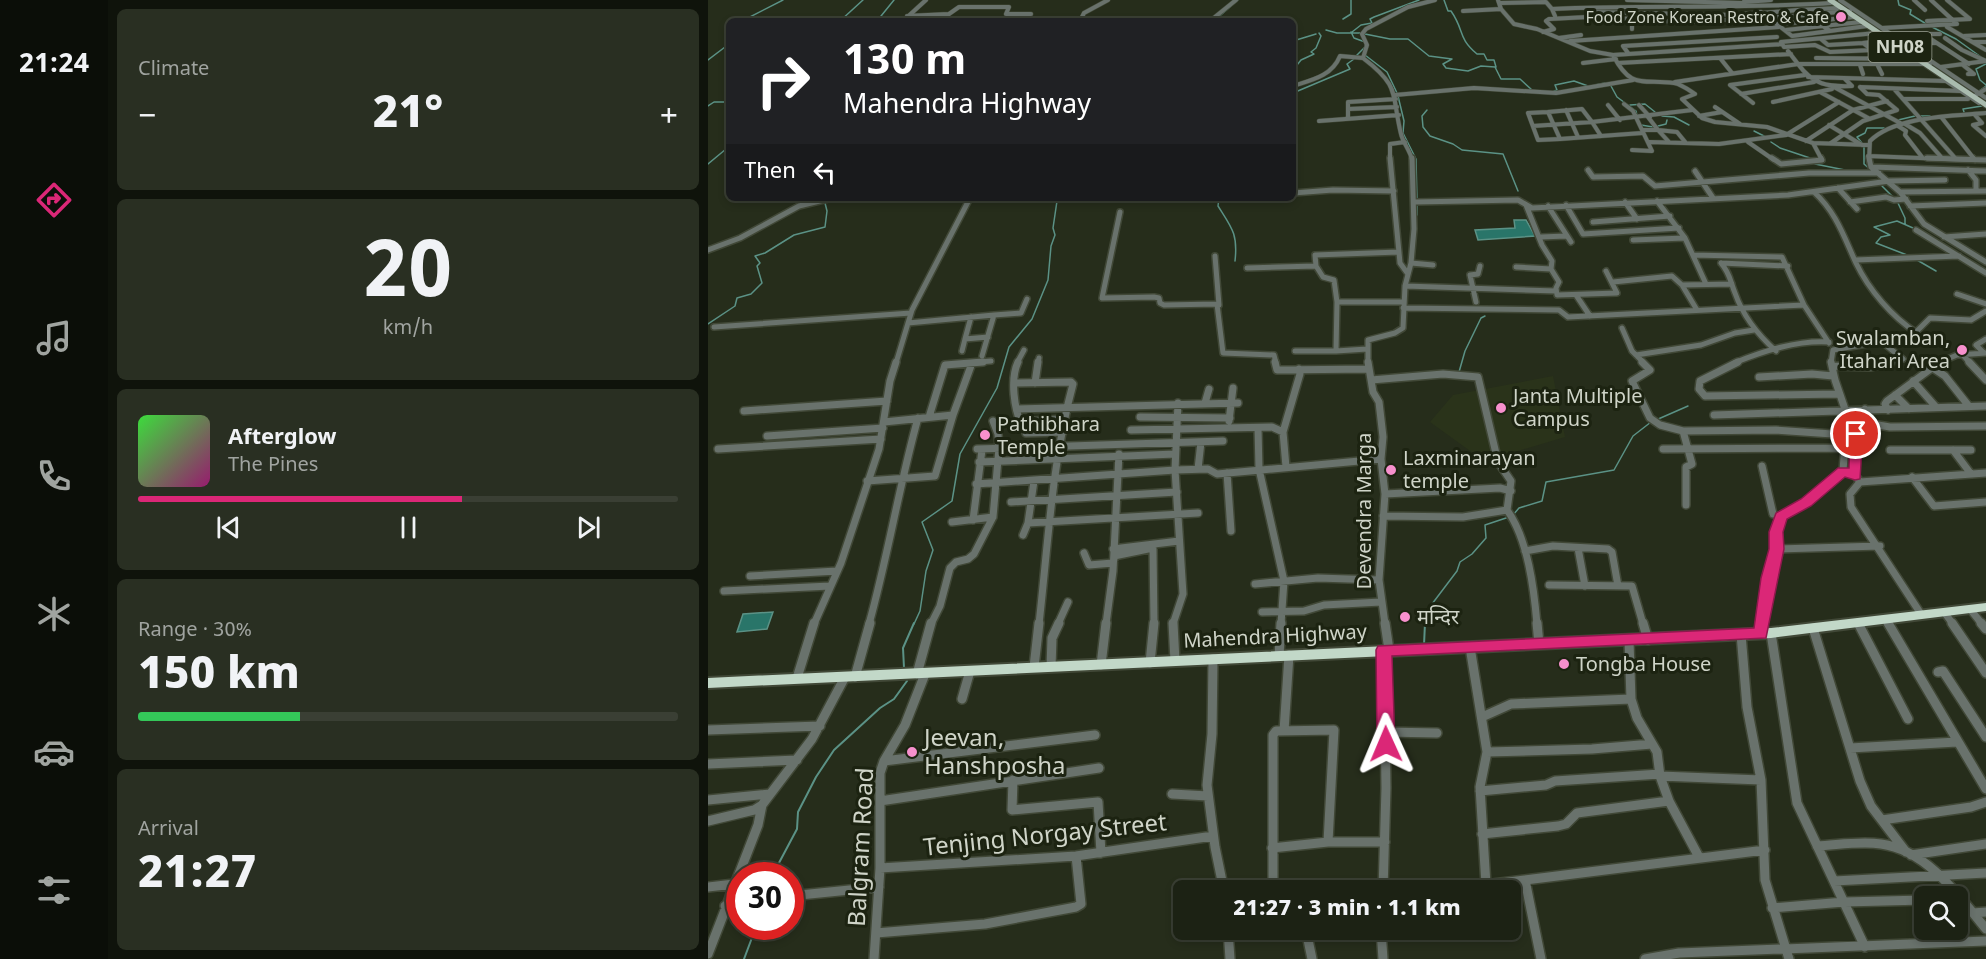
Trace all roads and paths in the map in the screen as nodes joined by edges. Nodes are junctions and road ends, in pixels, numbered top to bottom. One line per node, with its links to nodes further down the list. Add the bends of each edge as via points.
1 (926, 0): 34 (street)
2 (1108, 0): 37 (street)
3 (1236, 0): 38 (street)
4 (1435, 0): 89 (street, via 1411,6 1366,29 1362,34 1367,45)
5 (1629, 0): 6 (street)
6 (1646, 0): 13 (street)
7 (1760, 0): 8 (street); 17 (street)
8 (1771, 0)
9 (1840, 0): 48 (street)
10 (1914, 0): 27 (street)
11 (1931, 0): 23 (street)
12 (1947, 0): 21 (street)
13 (1662, 1): 14 (street)
14 (1676, 1): 15 (street)
15 (1691, 1): 16 (street)
16 (1715, 1): 17 (street)
17 (1745, 1)
18 (1831, 1): 22 (street); 24 (street); 32 (main road, NH08)
19 (1498, 2): 20 (street, via 1545,2 1554,13); 25 (street)
20 (1636, 6): 22 (street); 30 (street)
21 (1955, 6): 23 (street); 41 (street, via 1970,19)
22 (1755, 7): 31 (street)
23 (1938, 7): 41 (street)
24 (1838, 8): 26 (street); 32 (street)
25 (1502, 9): 28 (street); 52 (street, via 1514,24)
26 (1798, 10): 31 (street); 35 (street)
27 (1925, 10)
28 (1463, 11)
29 (1592, 12): 30 (street)
30 (1638, 12): 31 (street)
31 (1762, 12): 39 (street)
32 (1850, 13): 35 (street); 42 (street); 44 (street); 48 (main road, NH08); 68 (main road, NH08)
33 (1030, 14): 34 (street, via 1006,14 1009,7 959,7 950,14)
34 (907, 15): 36 (street)
35 (1806, 16): 39 (street); 42 (street)
36 (905, 18)
37 (1082, 18)
38 (1214, 18)
39 (1769, 18): 40 (street, via 1681,22); 45 (street)
40 (1632, 19): 49 (street); 52 (street, via 1549,20 1546,21 1554,28)
41 (1952, 20): 43 (street); 47 (street, via 1957,24)
42 (1815, 21): 45 (street); 46 (street)
43 (1928, 21)
44 (1861, 22): 46 (street); 48 (street)
45 (1778, 25): 50 (street); 69 (street, via 1729,32 1618,35)
46 (1823, 26): 50 (street); 51 (street)
47 (1945, 26): 48 (street); 59 (street)
48 (1876, 27): 51 (street); 53 (main road, NH08); 63 (street); 68 (street)
49 (1632, 29)
50 (1786, 30): 58 (street)
51 (1830, 31): 58 (street)
52 (1543, 32): 60 (street)
53 (1889, 34): 54 (street); 68 (main road, NH08)
54 (1922, 34): 55 (street); 75 (street)
55 (1940, 34)
56 (1581, 35): 60 (street)
57 (1986, 35): 59 (street)
58 (1792, 36): 61 (street)
59 (1964, 36): 72 (street)
60 (1559, 38): 69 (street)
61 (1777, 38): 76 (street); 87 (street, via 1623,46)
62 (1830, 38): 63 (street); 65 (street); 77 (street)
63 (1840, 38): 78 (street)
64 (1945, 38): 71 (street)
65 (1821, 39): 66 (street); 80 (street)
66 (1811, 40): 67 (street); 79 (street)
67 (1802, 41): 76 (street); 81 (street)
68 (1896, 41): 70 (street); 75 (street); 93 (street); 99 (main road, NH08); 99 (street)
69 (1568, 42): 92 (street)
70 (1872, 42): 74 (street); 83 (street, via 1881,50)
71 (1951, 42): 75 (street); 94 (street)
72 (1973, 42): 73 (street); 84 (street)
73 (1986, 42)
74 (1863, 43): 78 (street); 83 (street)
75 (1936, 43): 100 (street)
76 (1783, 44): 81 (street); 87 (street); 88 (street)
77 (1839, 44): 78 (street); 80 (street); 86 (street)
78 (1848, 44): 82 (street)
79 (1818, 45): 80 (street); 81 (street); 85 (street, via 1826,52)
80 (1828, 45): 85 (street)
81 (1808, 46)
82 (1857, 50): 83 (street); 86 (street)
83 (1872, 50)
84 (1986, 50)
85 (1836, 51): 86 (street)
86 (1847, 51)
87 (1628, 53): 92 (street)
88 (1791, 54): 90 (street); 96 (street)
89 (1363, 58): 117 (street, via 1340,56 1330,72); 127 (street, via 1384,74)
90 (1720, 58): 92 (street); 105 (street)
91 (1815, 58): 93 (street)
92 (1616, 59): 95 (street); 113 (street)
93 (1914, 59): 99 (street)
94 (1986, 61): 100 (street)
95 (1583, 63)
96 (1798, 64): 97 (street); 105 (street); 110 (street)
97 (1817, 64): 101 (street); 111 (street)
98 (1877, 64): 99 (street); 102 (street); 108 (street)
99 (1928, 64): 104 (main road, NH08); 114 (street); 121 (main road, NH08)
100 (1970, 64): 103 (street)
101 (1847, 65): 102 (street); 106 (street)
102 (1860, 65): 107 (street)
103 (1963, 65): 104 (street); 109 (street, via 1974,74)
104 (1943, 70): 126 (main road, NH08)
105 (1732, 73): 115 (street)
106 (1849, 74)
107 (1863, 74)
108 (1882, 74)
109 (1968, 74)
110 (1806, 76): 111 (street); 116 (street); 125 (street, via 1730,85)
111 (1825, 77): 112 (street); 119 (street)
112 (1844, 78): 114 (street); 118 (street)
113 (1633, 80): 115 (street); 127 (street, via 1556,93 1474,88)
114 (1946, 81): 121 (street)
115 (1674, 82): 142 (street, via 1695,94 1681,100)
116 (1814, 82): 119 (street); 125 (street)
117 (1296, 85)
118 (1852, 86): 119 (street); 120 (street)
119 (1833, 87): 124 (street); 137 (street)
120 (1860, 87): 123 (street); 129 (street)
121 (1957, 88): 123 (street); 126 (main road, NH08)
122 (1986, 89): 126 (street)
123 (1895, 90): 128 (street)
124 (1820, 92): 130 (street); 131 (street)
125 (1741, 94): 132 (street)
126 (1972, 95): 128 (street); 133 (main road, NH08)
127 (1395, 97): 138 (street); 140 (street, via 1349,102)
128 (1903, 99): 157 (street)
129 (1887, 101): 137 (street); 147 (street, via 1897,110)
130 (1773, 102)
131 (1839, 102): 143 (street); 169 (street)
132 (1753, 103)
133 (1986, 103)
134 (1624, 104): 152 (street)
135 (1608, 105): 156 (street)
136 (1639, 105): 151 (street)
137 (1868, 106): 143 (street); 147 (street)
138 (1397, 107): 140 (street); 148 (street)
139 (1715, 107): 145 (street)
140 (1348, 109): 154 (street)
141 (1566, 110): 144 (street); 159 (street, via 1582,109); 160 (street)
142 (1692, 110): 150 (street); 151 (street)
143 (1853, 110): 155 (street); 163 (street)
144 (1548, 112): 161 (street); 165 (street, via 1528,113)
145 (1722, 112): 150 (street); 162 (street)
146 (1986, 112): 149 (street)
147 (1884, 114): 155 (street); 164 (street)
148 (1399, 115): 154 (street); 174 (street)
149 (1975, 115): 153 (street); 171 (street, via 1982,123 1973,125)
150 (1699, 116): 162 (street)
151 (1649, 117): 152 (street); 166 (street)
152 (1635, 118): 156 (street); 167 (street)
153 (1942, 118): 157 (street); 189 (street)
154 (1348, 119): 158 (street)
155 (1870, 119): 168 (street)
156 (1620, 120): 159 (street)
157 (1921, 120): 164 (street); 188 (street)
158 (1319, 121)
159 (1592, 122): 160 (street); 170 (street)
160 (1572, 124): 161 (street); 172 (street)
161 (1554, 125): 165 (street); 173 (street)
162 (1742, 125): 169 (street, via 1767,127)
163 (1829, 125): 168 (street); 175 (street)
164 (1901, 125): 183 (street, via 1876,135); 186 (street); 187 (street, via 1920,133)
165 (1533, 126): 173 (street, via 1538,140)
166 (1658, 130): 167 (street); 177 (street); 178 (street, via 1677,132)
167 (1642, 132): 170 (street); 176 (street)
168 (1846, 133): 181 (street); 182 (street)
169 (1786, 135): 175 (street); 179 (street)
170 (1601, 136): 172 (street)
171 (1986, 136)
172 (1578, 137): 173 (street)
173 (1560, 139)
174 (1405, 141): 208 (street, via 1390,144); 218 (street, via 1412,160)
175 (1806, 141): 180 (street)
176 (1649, 142): 177 (street); 184 (street, via 1652,151)
177 (1669, 142): 178 (street)
178 (1686, 142): 179 (street)
179 (1748, 142): 191 (street, via 1781,164)
180 (1813, 143): 181 (street); 191 (street, via 1822,159)
181 (1830, 144): 182 (street)
182 (1862, 144): 183 (street)
183 (1869, 145): 185 (street)
184 (1632, 150)
185 (1868, 156): 186 (street); 192 (street)
186 (1922, 158): 187 (street)
187 (1942, 158): 188 (street)
188 (1956, 159): 189 (street)
189 (1975, 160): 190 (street)
190 (1986, 160)
191 (1798, 163): 198 (street)
192 (1871, 166): 193 (street); 199 (street)
193 (1937, 169): 195 (street); 200 (street)
194 (1587, 170): 204 (street, via 1593,177 1643,176 1653,185)
195 (1968, 170): 197 (street); 201 (street)
196 (1695, 171): 204 (street)
197 (1986, 171)
198 (1809, 173): 199 (street); 204 (street)
199 (1879, 173): 202 (street)
200 (1945, 180): 202 (street); 206 (street)
201 (1976, 180): 203 (street); 207 (street)
202 (1888, 181): 205 (street); 211 (street)
203 (1986, 181)
204 (1703, 182): 213 (street)
205 (1838, 188): 210 (street); 220 (street)
206 (1954, 190): 207 (street); 211 (street)
207 (1976, 190): 209 (street)
208 (1394, 191): 212 (street); 241 (street)
209 (1986, 191)
210 (1814, 192): 213 (street); 247 (street, via 1825,201 1841,227)
211 (1900, 192): 214 (street)
212 (1296, 193)
213 (1713, 198): 217 (street)
214 (1906, 199): 220 (street, via 1886,197); 225 (street)
215 (820, 201): 240 (street, via 799,206 740,238)
216 (968, 201): 279 (street)
217 (1657, 201): 219 (street); 228 (street)
218 (1415, 202): 223 (street, via 1518,200); 249 (street)
219 (1625, 202): 222 (street); 229 (street)
220 (1850, 202): 226 (street)
221 (1986, 203): 225 (street)
222 (1566, 205): 224 (street); 231 (street, via 1583,234)
223 (1526, 206): 224 (street); 235 (street)
224 (1548, 206): 234 (street)
225 (1910, 206): 236 (street, via 1924,224)
226 (1857, 209)
227 (1120, 212): 273 (street, via 1101,297 1157,297 1164,305)
228 (1670, 216): 229 (street); 231 (street)
229 (1637, 219): 230 (street)
230 (1593, 222)
231 (1679, 228): 237 (street)
232 (1916, 230): 244 (street)
233 (1986, 234): 236 (street)
234 (1566, 236): 235 (street); 239 (street)
235 (1541, 237): 256 (street, via 1552,261)
236 (1944, 237): 246 (street)
237 (1685, 238): 238 (street); 242 (street)
238 (1633, 240)
239 (1570, 242)
240 (708, 250)
241 (1399, 252): 251 (street, via 1315,255); 259 (street, via 1400,263)
242 (1693, 255): 253 (street, via 1782,256); 261 (street)
243 (1215, 256): 273 (street)
244 (1959, 256): 247 (street); 258 (street)
245 (1986, 257): 246 (street)
246 (1978, 258): 248 (street)
247 (1855, 260): 287 (street, via 1903,324)
248 (1986, 262)
249 (1411, 263): 250 (street); 259 (street)
250 (1433, 265)
251 (1316, 266): 255 (street); 270 (street, via 1323,277 1334,280)
252 (1480, 266): 265 (street, via 1478,274 1470,275)
253 (1788, 266): 262 (street, via 1721,263); 275 (street)
254 (1515, 267): 256 (street)
255 (1247, 268)
256 (1551, 269): 266 (street, via 1559,282)
257 (1606, 271): 260 (street)
258 (1986, 273)
259 (1408, 274): 264 (street)
260 (1613, 282): 263 (street, via 1672,276); 268 (street, via 1617,293)
261 (1706, 284): 262 (street); 263 (street)
262 (1732, 284): 276 (street)
263 (1682, 285): 277 (street)
264 (1405, 286): 265 (street); 274 (street)
265 (1472, 288): 266 (street); 271 (street)
266 (1556, 291): 268 (street, via 1557,295)
267 (1957, 294): 272 (street)
268 (1576, 295): 281 (street)
269 (1027, 299): 280 (street, via 1021,313)
270 (1337, 302): 274 (street); 298 (street)
271 (1476, 302)
272 (1986, 304)
273 (1219, 305): 309 (street, via 1223,353 1272,354 1277,370)
274 (1403, 305): 281 (street, via 1559,310 1566,317); 293 (street, via 1402,331 1374,336 1368,340)
275 (1804, 305): 276 (street); 291 (street)
276 (1743, 308): 277 (street); 286 (street)
277 (1697, 310): 281 (street)
278 (1986, 311): 287 (street, via 1971,320 1930,318)
279 (911, 313): 283 (street); 284 (street)
280 (994, 315): 282 (street); 288 (street)
281 (1590, 316)
282 (971, 317): 283 (street); 289 (street)
283 (908, 323): 322 (street)
284 (714, 327)
285 (1622, 328): 302 (street)
286 (1754, 330): 299 (street); 302 (street, via 1701,345)
287 (1917, 333): 292 (street)
288 (988, 337): 289 (street); 303 (street)
289 (965, 339): 296 (street)
290 (1986, 339): 301 (street, via 1976,345)
291 (1829, 342): 295 (street); 299 (street, via 1811,341)
292 (1882, 342): 295 (street); 307 (street, via 1903,359 1869,367)
293 (1367, 349): 298 (street); 310 (street, Devendra Marga)
294 (1024, 350): 316 (street, via 1013,372)
295 (1833, 350): 307 (street)
296 (962, 351)
297 (1295, 351): 298 (street)
298 (1336, 351)
299 (1776, 351): 320 (street, via 1707,375 1700,381 1699,389 1705,396)
300 (1962, 354): 301 (street); 308 (street, via 1938,361); 314 (street)
301 (1985, 354)
302 (1636, 355): 352 (street, via 1650,370 1632,381 1650,418)
303 (982, 356)
304 (1039, 358): 317 (street)
305 (992, 361): 306 (street)
306 (972, 363): 336 (street); 338 (street, via 945,365)
307 (1833, 366): 311 (street)
308 (1933, 368): 315 (street); 326 (street, via 1945,376)
309 (1299, 369): 310 (street); 355 (street)
310 (1369, 369): 313 (street, Devendra Marga)
311 (1833, 376): 312 (street); 320 (street)
312 (1759, 377)
313 (1371, 380): 379 (street, Devendra Marga, via 1379,402); 401 (street, via 1476,375 1498,462 1511,481)
314 (1986, 380)
315 (1913, 381): 321 (street); 329 (street)
316 (1015, 383): 317 (street); 330 (street)
317 (1035, 383): 327 (street, via 1072,382)
318 (1233, 388): 325 (street)
319 (1209, 389): 324 (street)
320 (1838, 394): 333 (street)
321 (1895, 395): 332 (street); 334 (street, via 1886,402)
322 (887, 401): 335 (street); 346 (street)
323 (1178, 403): 324 (street); 327 (street); 341 (street)
324 (1205, 403): 325 (street)
325 (1234, 404): 342 (street)
326 (1968, 405): 328 (street); 329 (street)
327 (1067, 406): 330 (street); 343 (street)
328 (1986, 406)
329 (1936, 407): 332 (street)
330 (1017, 409): 343 (street, via 1021,424)
331 (1865, 409): 333 (street); 334 (street); 345 (street)
332 (1909, 409): 334 (street)
333 (1846, 410): 337 (street); 357 (street)
334 (1888, 410)
335 (744, 411)
336 (953, 415): 338 (street); 396 (street, via 935,476)
337 (1714, 415)
338 (929, 417): 340 (street)
339 (1140, 417): 341 (street)
340 (918, 418): 346 (street); 396 (street)
341 (1178, 418): 342 (street); 351 (street)
342 (1230, 418): 349 (street)
343 (1065, 419): 354 (street)
344 (993, 421): 367 (street)
345 (1860, 422): 347 (street, via 1890,427); 395 (street, via 1856,434)
346 (883, 425): 353 (street); 359 (street)
347 (1986, 426)
348 (1258, 428): 349 (street); 355 (street, via 1272,427); 386 (street)
349 (1229, 429): 351 (street)
350 (1131, 430): 351 (street)
351 (1177, 430): 363 (street)
352 (1683, 431): 357 (street, via 1776,430); 371 (street)
353 (816, 432): 358 (street); 364 (street)
354 (1063, 432): 356 (street); 365 (street)
355 (1283, 432): 384 (street)
356 (1026, 434)
357 (1847, 435): 368 (street)
358 (767, 436)
359 (881, 439): 364 (street); 397 (street)
360 (1904, 440): 373 (street)
361 (1223, 441): 362 (street)
362 (1201, 442): 363 (street); 385 (street)
363 (1176, 443): 365 (street); 376 (street)
364 (810, 444): 369 (street)
365 (1062, 445): 366 (street); 378 (street)
366 (1045, 446): 367 (street); 381 (street)
367 (999, 448): 380 (street); 382 (street, via 980,449)
368 (1845, 448): 371 (street); 388 (street)
369 (718, 449)
370 (1663, 449): 371 (street)
371 (1687, 449): 409 (street, via 1692,464 1686,467)
372 (1890, 450): 373 (street)
373 (1908, 450): 374 (street)
374 (1953, 450): 375 (street); 391 (street)
375 (1971, 450)
376 (1175, 454): 377 (street); 387 (street)
377 (1119, 455): 378 (street); 392 (street)
378 (1060, 459): 381 (street); 394 (street)
379 (1381, 459): 384 (street); 403 (street, Devendra Marga)
380 (997, 461): 381 (street); 382 (street); 398 (street)
381 (1041, 461)
382 (980, 462): 400 (street)
383 (1762, 466): 413 (street)
384 (1286, 467): 386 (street)
385 (1198, 469): 387 (street); 389 (street)
386 (1259, 469): 389 (street); 434 (street)
387 (1175, 470): 392 (street); 402 (street)
388 (1843, 471): 395 (street); 427 (street, via 1806,502 1780,517)
389 (1227, 473): 421 (street)
390 (1986, 473): 391 (street)
391 (1971, 474): 393 (street)
392 (1118, 476): 394 (street); 404 (street)
393 (1912, 477): 395 (street, via 1876,483); 408 (street, via 1934,506)
394 (1056, 478): 399 (street); 405 (street)
395 (1858, 479): 424 (street, via 1850,495 1851,507)
396 (901, 480): 397 (street); 471 (street, via 895,519)
397 (867, 481): 431 (street)
398 (995, 481): 399 (street); 400 (street); 416 (street)
399 (1034, 481): 406 (street)
400 (976, 484): 417 (street)
401 (1511, 491): 403 (street, via 1500,488); 412 (street)
402 (1177, 492): 404 (street); 411 (street)
403 (1385, 494): 414 (street, Devendra Marga)
404 (1117, 496): 405 (street); 415 (street)
405 (1054, 499): 406 (street); 418 (street)
406 (1031, 501): 407 (street); 420 (street)
407 (1011, 502)
408 (1986, 502)
409 (1686, 505)
410 (1198, 513): 411 (street)
411 (1177, 514): 415 (street); 423 (street)
412 (1510, 514): 414 (street); 428 (street)
413 (1773, 514)
414 (1383, 516): 433 (street, Devendra Marga)
415 (1116, 517): 418 (street); 426 (street)
416 (993, 518): 417 (street); 470 (street, Balgram Road, via 974,554 950,568 932,620)
417 (973, 520): 419 (street)
418 (1051, 520): 420 (street); 466 (street)
419 (952, 522)
420 (1028, 523): 422 (street)
421 (1231, 531)
422 (1023, 535)
423 (1179, 541): 426 (street); 462 (street, via 1183,594 1173,624)
424 (1880, 546): 427 (street); 448 (street)
425 (1578, 548): 428 (street, via 1553,546); 437 (street); 439 (street, via 1611,551)
426 (1113, 549): 430 (street)
427 (1776, 549): 454 (street, via 1769,578)
428 (1524, 551): 457 (street, via 1533,584)
429 (1084, 553): 430 (street, via 1090,568)
430 (1113, 567): 463 (street, via 1114,556 1153,548 1154,639); 464 (street)
431 (837, 571): 432 (street); 438 (street)
432 (750, 576)
433 (1379, 580): 434 (street, via 1318,578); 442 (street, Devendra Marga)
434 (1284, 582): 435 (street); 446 (street)
435 (1255, 584)
436 (1549, 585): 437 (street)
437 (1585, 585): 439 (street)
438 (830, 586): 440 (street); 472 (street)
439 (1618, 586): 455 (street, via 1634,587)
440 (724, 591)
441 (1068, 602): 465 (street, via 1052,638)
442 (1381, 602): 446 (street); 459 (street, Devendra Marga)
443 (1986, 607): 444 (highway, Mahendra Highway)
444 (1970, 609): 447 (highway, Mahendra Highway); 452 (street)
445 (1262, 612): 446 (street)
446 (1282, 612): 460 (street)
447 (1944, 612): 448 (highway, Mahendra Highway); 469 (street)
448 (1921, 614): 449 (highway, Mahendra Highway)
449 (1886, 619): 450 (highway, Mahendra Highway); 485 (street)
450 (1858, 622): 451 (highway, Mahendra Highway); 477 (street)
451 (1814, 628): 454 (highway, Mahendra Highway); 487 (street)
452 (1986, 629)
453 (1741, 634): 454 (highway, Mahendra Highway); 455 (highway, Mahendra Highway); 495 (street, via 1747,707)
454 (1766, 634): 513 (street, via 1797,803)
455 (1648, 640): 456 (highway, Mahendra Highway)
456 (1629, 641): 457 (highway, Mahendra Highway); 475 (street)
457 (1539, 644): 458 (highway, Mahendra Highway)
458 (1470, 647): 459 (highway, Mahendra Highway); 476 (street)
459 (1386, 650): 460 (highway, Mahendra Highway); 481 (street, Devendra Marga)
460 (1284, 655): 461 (highway, Mahendra Highway); 480 (street)
461 (1213, 659): 462 (highway, Mahendra Highway); 500 (street)
462 (1175, 661): 463 (highway, Mahendra Highway)
463 (1150, 663): 464 (highway, Mahendra Highway)
464 (1101, 665): 465 (highway, Mahendra Highway)
465 (1051, 667): 466 (highway, Mahendra Highway)
466 (1034, 668): 467 (highway, Mahendra Highway)
467 (970, 671): 470 (highway, Mahendra Highway); 474 (street)
468 (1938, 672): 484 (street, via 1943,671)
469 (1986, 673)
470 (921, 674): 471 (highway, Mahendra Highway); 490 (street, Balgram Road, via 905,725)
471 (850, 677): 472 (highway, Mahendra Highway); 478 (street)
472 (797, 678): 473 (highway, Mahendra Highway)
473 (708, 683)
474 (962, 699)
475 (1631, 699): 476 (street, via 1511,704); 486 (street)
476 (1482, 717): 488 (street)
477 (1908, 719)
478 (820, 726): 479 (street); 489 (street)
479 (708, 730)
480 (1284, 731): 510 (street, via 1334,732); 514 (street, via 1273,735)
481 (1386, 732): 482 (street); 511 (street, Devendra Marga)
482 (1437, 733)
483 (1095, 735): 490 (street)
484 (1986, 737)
485 (1957, 742): 487 (street); 496 (street)
486 (1652, 744): 488 (street); 493 (street)
487 (1850, 748): 506 (street, via 1871,806)
488 (1487, 752): 497 (street)
489 (797, 760): 491 (street); 498 (street)
490 (884, 761): 502 (street, Balgram Road)
491 (708, 764)
492 (1099, 768): 494 (street)
493 (1660, 775): 495 (street); 497 (street, via 1555,781); 503 (street)
494 (1013, 780): 502 (street); 516 (street, via 1011,807 1018,812 1098,802)
495 (1761, 780): 515 (street)
496 (1986, 789)
497 (1480, 791): 508 (street)
498 (770, 794): 501 (street); 505 (street)
499 (1172, 794): 500 (street)
500 (1208, 796): 509 (street)
501 (708, 800)
502 (880, 801): 521 (street, Balgram Road)
503 (1669, 801): 508 (street, via 1577,813 1558,826); 519 (street)
504 (1986, 802): 506 (street)
505 (762, 805): 507 (street); 520 (street)
506 (1882, 820): 517 (street)
507 (708, 821)
508 (1482, 834): 527 (street)
509 (1213, 836): 516 (street, Tenjing Norgay Street); 524 (street)
510 (1328, 842): 511 (street); 514 (street)
511 (1385, 842): 526 (street, Devendra Marga)
512 (1986, 843): 517 (street)
513 (1818, 846): 517 (street, via 1884,843); 530 (street)
514 (1272, 848): 525 (street)
515 (1765, 850): 519 (street); 538 (street, via 1765,880)
516 (1101, 853): 518 (street, Tenjing Norgay Street)
517 (1909, 853): 523 (street)
518 (1076, 856): 521 (street, Tenjing Norgay Street); 542 (street, via 1081,904 1076,907 985,924)
519 (1699, 857): 528 (street)
520 (743, 862)
521 (880, 868): 533 (street, Balgram Road)
522 (1986, 873): 523 (street)
523 (1938, 875): 530 (street); 540 (street)
524 (1222, 880)
525 (1273, 880)
526 (1383, 880)
527 (1486, 880)
528 (1525, 880): 529 (street); 554 (street)
529 (1521, 881)
530 (1834, 881): 536 (street)
531 (726, 885): 532 (street)
532 (708, 887)
533 (879, 887): 534 (street); 542 (street, Balgram Road)
534 (804, 895)
535 (1914, 900): 536 (street)
536 (1844, 902): 538 (street); 547 (street)
537 (725, 906): 548 (street)
538 (1772, 908): 549 (street)
539 (1986, 912): 540 (street)
540 (1973, 913): 541 (street)
541 (1986, 929)
542 (876, 933): 550 (street, Balgram Road)
543 (1229, 940): 551 (street)
544 (1308, 940): 552 (street)
545 (1382, 940): 553 (street)
546 (1986, 941): 547 (street)
547 (1865, 947): 549 (street)
548 (709, 950)
549 (1787, 954): 555 (street, via 1679,953)
550 (874, 959)
551 (1230, 959)
552 (1312, 959)
553 (1383, 959)
554 (1541, 959)
555 (1645, 959)

